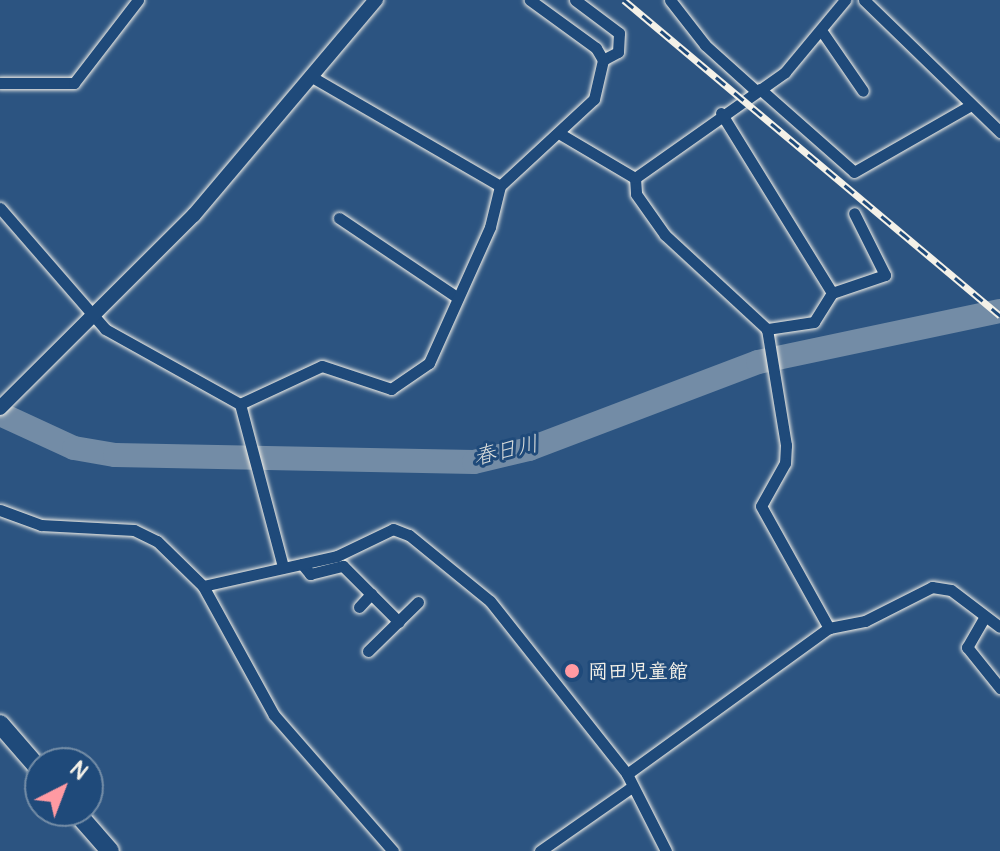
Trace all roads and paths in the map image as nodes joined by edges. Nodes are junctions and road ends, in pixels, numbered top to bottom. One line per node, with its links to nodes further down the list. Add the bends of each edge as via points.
1 (138, 0): 11 (street, via 74,83)
2 (376, 0): 10 (street)
3 (530, 0): 9 (street)
4 (575, 0): 9 (street, via 619,33 618,52)
5 (670, 0): 12 (street, via 705,45)
6 (845, 0): 8 (street)
7 (864, 0): 14 (street)
8 (823, 33): 12 (street); 13 (street)
9 (603, 60): 17 (street, via 594,99)
10 (312, 77): 19 (street); 25 (street, via 194,215)
11 (0, 83)
12 (758, 90): 14 (street, via 854,172); 15 (street)
13 (863, 91)
14 (971, 105): 16 (street)
15 (721, 113): 18 (street); 23 (street)
16 (1000, 132)
17 (562, 135): 18 (street); 19 (street)
18 (635, 178): 26 (street, via 636,194 665,235)
19 (500, 186): 24 (street, via 490,227)
20 (0, 208): 25 (street)
21 (854, 213): 23 (street, via 885,275)
22 (339, 218): 24 (street)
23 (832, 293): 26 (street, via 814,322)
24 (455, 296): 27 (street, via 429,363 413,380 381,389 322,366)
25 (92, 315): 27 (street, via 186,378); 28 (street)
26 (769, 332): 39 (street, via 785,463 761,506)
27 (240, 404): 31 (street)
28 (0, 408)
29 (0, 510): 32 (street, via 51,526 134,530 157,541)
30 (302, 564): 31 (street); 33 (street, via 310,574 343,566); 44 (street, via 393,529 409,535 490,601)
31 (283, 567): 32 (street)
32 (203, 586): 48 (street, via 274,715)
33 (371, 594): 35 (street); 37 (street)
34 (418, 602): 37 (street)
35 (359, 607)
36 (984, 618): 38 (street); 39 (street, via 951,590 932,587 865,621); 41 (street, via 967,647)
37 (399, 622): 40 (street)
38 (1000, 627)
39 (829, 628): 44 (street)
40 (368, 651)
41 (1000, 688)
42 (0, 724): 43 (main road)
43 (24, 752)
44 (627, 774): 45 (street)
45 (629, 789): 49 (street); 50 (street)
46 (89, 827): 47 (main road)
47 (110, 851)
48 (393, 851)
49 (540, 851)
50 (666, 851)

